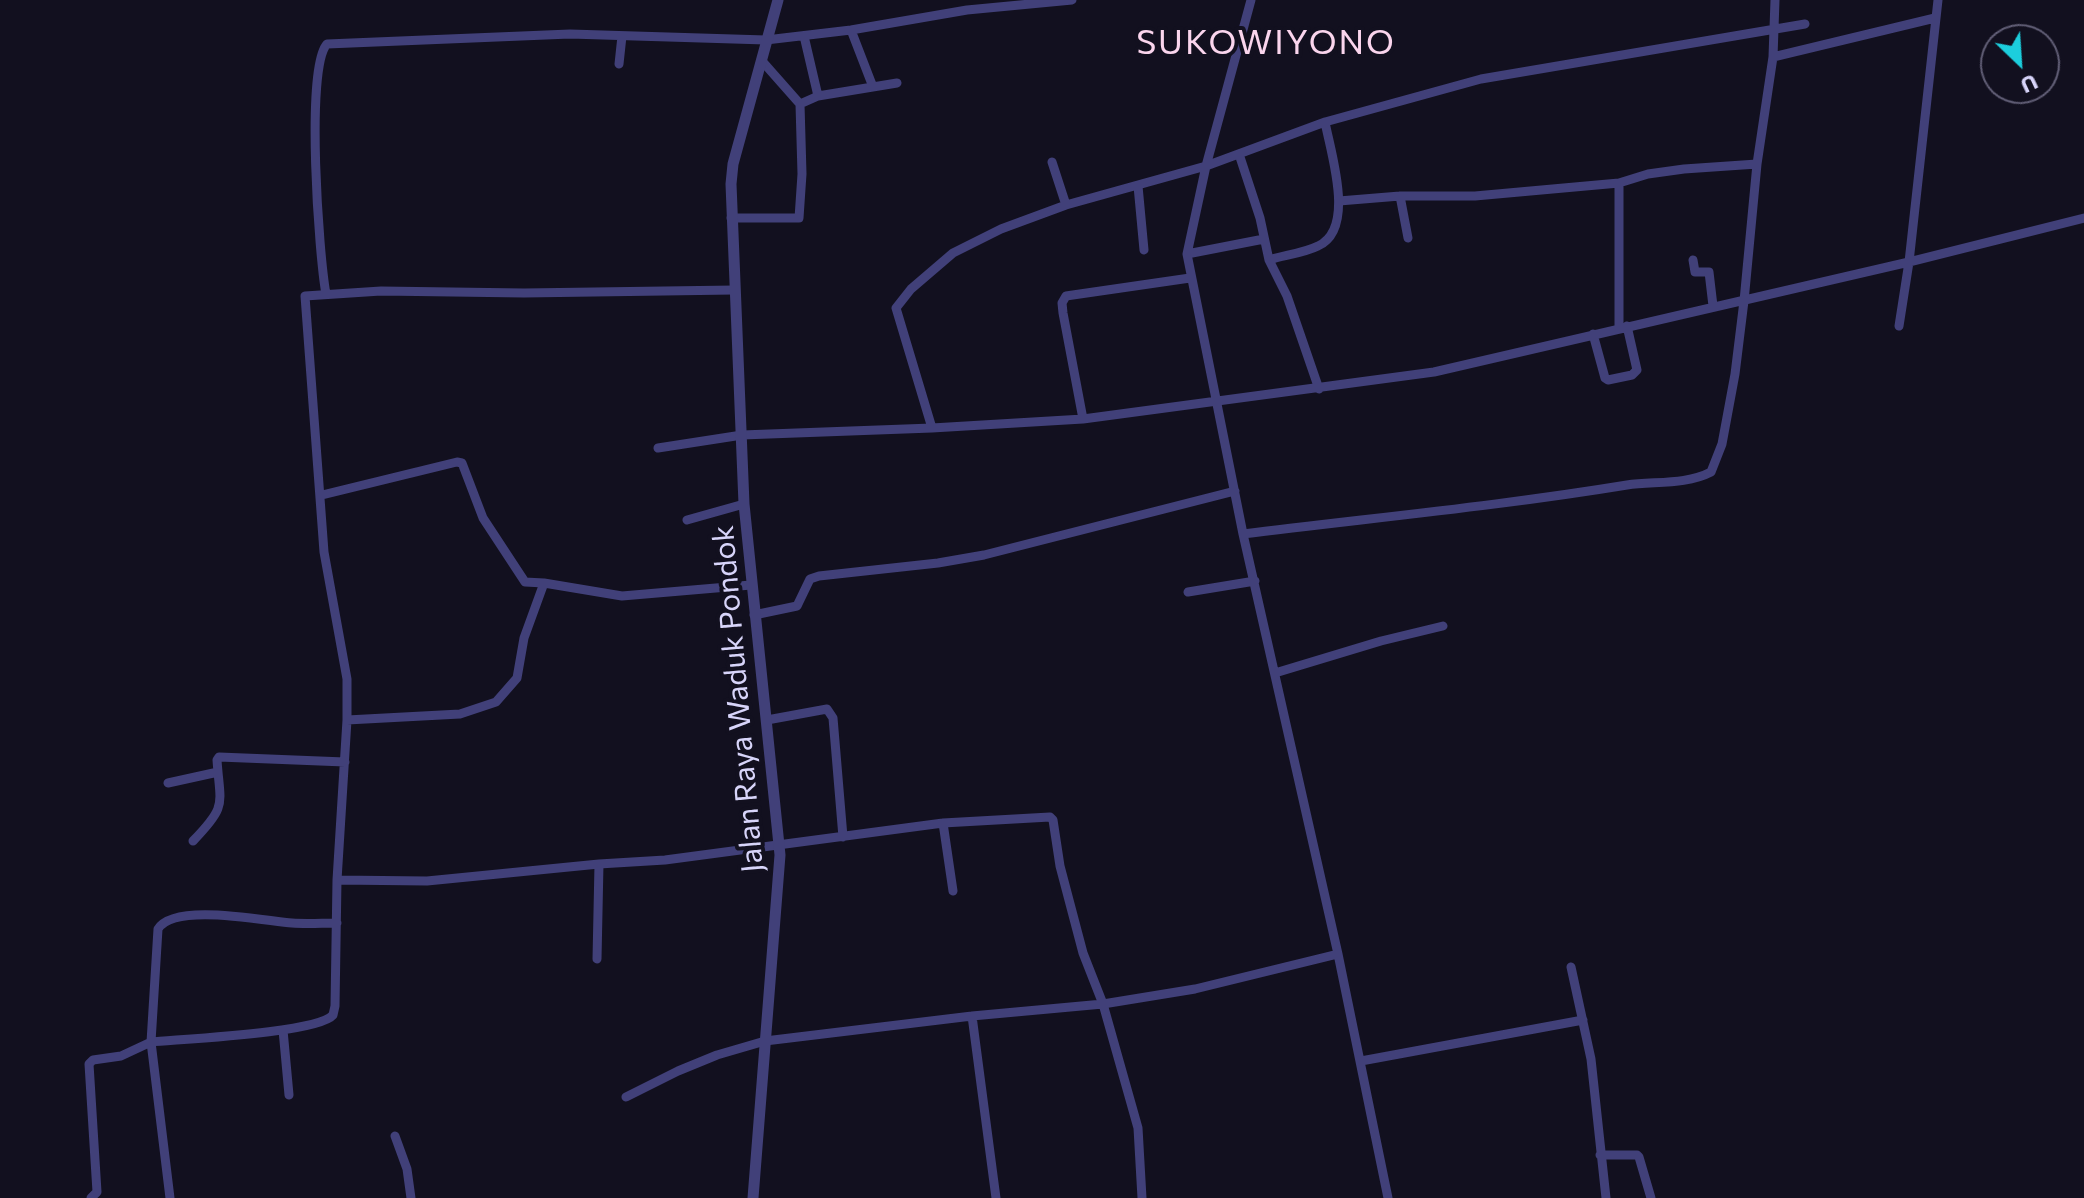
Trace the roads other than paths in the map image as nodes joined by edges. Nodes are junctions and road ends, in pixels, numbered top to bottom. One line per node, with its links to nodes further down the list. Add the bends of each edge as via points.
1 (778, 0): 13 (street, Jalan Raya Waduk Pondok)
2 (1072, 0): 6 (street)
3 (1251, 0): 25 (street)
4 (1775, 0): 9 (street)
5 (1938, 0): 7 (street)
6 (967, 5): 10 (street)
7 (1935, 18): 14 (street); 39 (street)
8 (1805, 24): 9 (street)
9 (1772, 29): 14 (street); 21 (street, via 1481,79)
10 (851, 30): 12 (street); 18 (street)
11 (622, 36): 13 (street); 16 (street); 42 (street, via 327,44 316,80 317,223)
12 (804, 36): 13 (street); 19 (street)
13 (766, 40): 15 (street, Jalan Raya Waduk Pondok)
14 (1773, 57): 24 (street)
15 (762, 61): 20 (street); 31 (street, Jalan Raya Waduk Pondok, via 733,164)
16 (619, 64)
17 (897, 83): 18 (street)
18 (873, 87): 19 (street)
19 (818, 96): 20 (street)
20 (800, 104): 31 (street, via 799,218)
21 (1325, 122): 22 (street); 29 (street)
22 (1239, 154): 25 (street); 34 (street)
23 (1052, 162): 30 (street)
24 (1757, 164): 26 (street, via 1684,169); 43 (street)
25 (1206, 166): 27 (street); 36 (street)
26 (1619, 183): 28 (street, via 1475,196); 46 (street)
27 (1138, 186): 30 (street); 35 (street)
28 (1400, 196): 29 (street); 33 (street)
29 (1339, 201): 37 (street, via 1333,236 1319,246)
30 (1066, 205): 51 (street, via 953,253 901,299 898,321)
31 (731, 218): 41 (street, Jalan Raya Waduk Pondok)
32 (2084, 218): 39 (street)
33 (1408, 238)
34 (1264, 239): 36 (street); 37 (street)
35 (1144, 250)
36 (1187, 254): 40 (street)
37 (1269, 260): 48 (street)
38 (1693, 260): 44 (street, via 1695,272 1709,272)
39 (1909, 262): 43 (street); 45 (street)
40 (1190, 278): 49 (street); 50 (street, via 1066,296 1063,313)
41 (734, 290): 42 (street); 52 (street, Jalan Raya Waduk Pondok)
42 (326, 294): 55 (street, via 305,296)
43 (1744, 301): 44 (street); 58 (street, via 1725,432 1715,466 1703,476)
44 (1713, 306): 46 (street)
45 (1899, 326)
46 (1623, 327): 47 (street); 47 (street, via 1637,370 1632,375 1605,378)
47 (1593, 334): 48 (street, via 1442,371)
48 (1319, 389): 49 (street)
49 (1216, 402): 50 (street); 54 (street)
50 (1083, 419): 51 (street)
51 (932, 428): 52 (street)
52 (742, 435): 53 (street); 56 (street, Jalan Raya Waduk Pondok)
53 (658, 448)
54 (1235, 491): 58 (street); 63 (street, via 984,555 819,576 810,579 797,606)
55 (322, 495): 60 (street, via 462,463 483,518 525,582); 66 (street, via 324,552 347,679)
56 (744, 504): 57 (street); 61 (street, Jalan Raya Waduk Pondok)
57 (687, 520)
58 (1243, 534): 59 (street)
59 (1255, 581): 62 (street); 65 (street)
60 (544, 583): 61 (street, via 622,596); 66 (street, via 524,638 517,678 496,702 460,714)
61 (751, 585): 63 (street, Jalan Raya Waduk Pondok)
62 (1188, 592)
63 (754, 615): 67 (street, Jalan Raya Waduk Pondok)
64 (1443, 626): 65 (street)
65 (1275, 673): 79 (street)
66 (347, 720): 68 (street)
67 (767, 720): 72 (street, via 827,709 833,718); 74 (street, Jalan Raya Waduk Pondok)
68 (345, 762): 69 (street, via 223,757 217,760); 76 (street)
69 (218, 772): 70 (street); 73 (street, via 220,808)
70 (168, 783)
71 (943, 823): 72 (street); 77 (street); 82 (street, via 1050,817 1083,953)
72 (843, 837): 74 (street)
73 (193, 841)
74 (780, 845): 75 (street); 86 (street, Jalan Raya Waduk Pondok)
75 (599, 864): 76 (street, via 427,881); 80 (street)
76 (337, 880): 78 (street)
77 (953, 891)
78 (337, 923): 85 (street, via 333,1015); 87 (street, via 203,915 166,921 158,929)
79 (1338, 954): 82 (street, via 1195,989); 88 (street)
80 (597, 959)
81 (1571, 967): 84 (street)
82 (1103, 1004): 83 (street); 98 (street, via 1138,1128)
83 (972, 1016): 86 (street); 97 (street)
84 (1583, 1020): 88 (street); 92 (street)
85 (283, 1030): 87 (street); 89 (street)
86 (765, 1041): 90 (street, via 717,1055); 96 (street, Jalan Raya Waduk Pondok)
87 (151, 1042): 93 (street, via 90,1062 97,1192); 94 (street)
88 (1361, 1061): 99 (street)
89 (289, 1095)
90 (626, 1097)
91 (395, 1136): 95 (street)
92 (1600, 1155): 100 (street); 101 (street, via 1637,1155)
93 (91, 1198)
94 (170, 1198)
95 (411, 1198)
96 (753, 1198)
97 (996, 1198)
98 (1142, 1198)
99 (1388, 1198)
100 (1606, 1198)
101 (1651, 1198)

